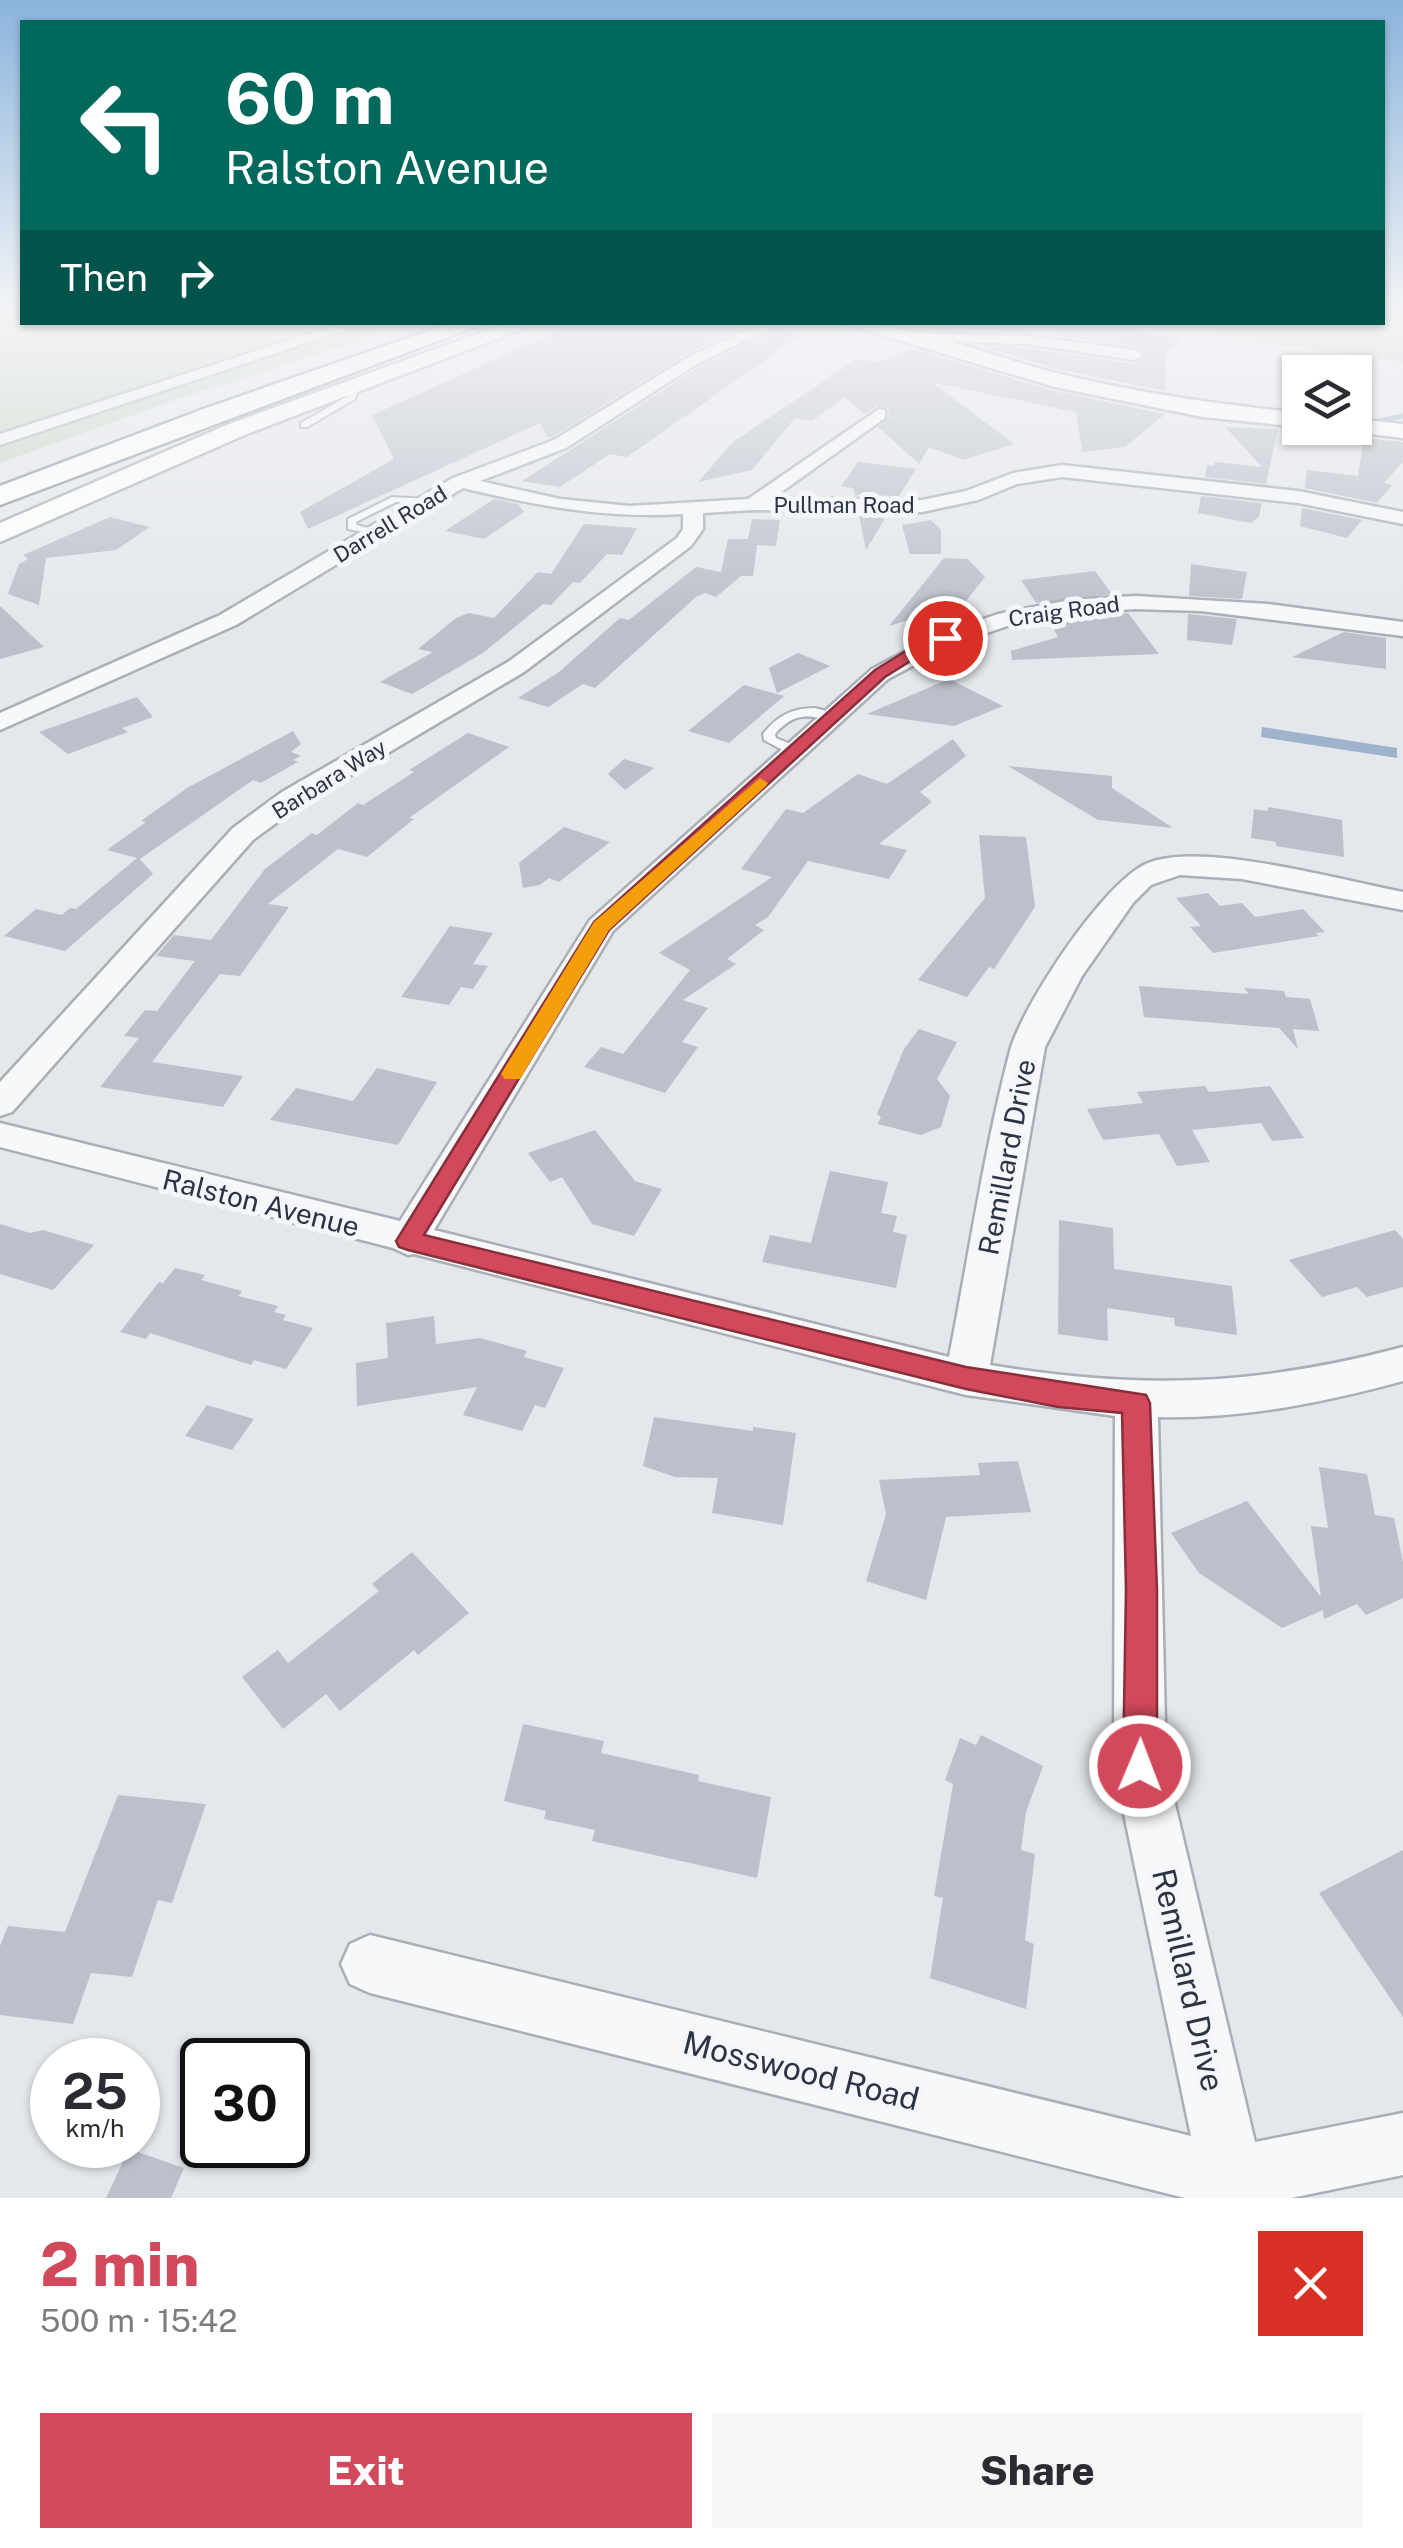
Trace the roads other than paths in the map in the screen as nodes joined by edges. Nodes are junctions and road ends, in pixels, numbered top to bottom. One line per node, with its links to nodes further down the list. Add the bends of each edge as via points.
1 (69, 417): 11 (street)
2 (130, 417): 12 (highway)
3 (206, 417): 14 (highway)
4 (273, 417): 18 (main road)
5 (318, 417): 8 (lane)
6 (604, 417): 13 (street, Darrell Road, via 560,444)
7 (875, 417): 15 (street)
8 (304, 425)
9 (1372, 428): 10 (main road)
10 (1403, 431)
11 (0, 440)
12 (0, 463)
13 (460, 482): 16 (street, Pullman Road, via 605,511); 20 (street, Darrell Road, via 228,620)
14 (0, 496)
15 (753, 504): 16 (street, Pullman Road); 17 (street, Pullman Road, via 922,506 1013,478 1062,471 1298,498)
16 (694, 508): 22 (street, Barbara Way, via 684,542 516,668 292,798 243,834)
17 (1403, 518)
18 (0, 532)
19 (1403, 629): 24 (street, Craig Road, via 1169,600 1016,615 919,649 880,674 601,926)
20 (0, 722)
21 (1403, 901): 26 (street, Remillard Drive, via 1210,866 1157,869 1127,890 1048,1002 1028,1047)
22 (0, 1104)
23 (0, 1136): 24 (street, Ralston Avenue)
24 (408, 1241): 26 (street, Ralston Avenue)
25 (1403, 1364): 27 (street, Ralston Avenue, via 1287,1394)
26 (966, 1378): 27 (street, Ralston Avenue)
27 (1136, 1403): 30 (street, Remillard Drive, via 1140,1766)
28 (370, 1964): 30 (street, Mosswood Road)
29 (1403, 2144): 30 (street)
30 (1233, 2188)

